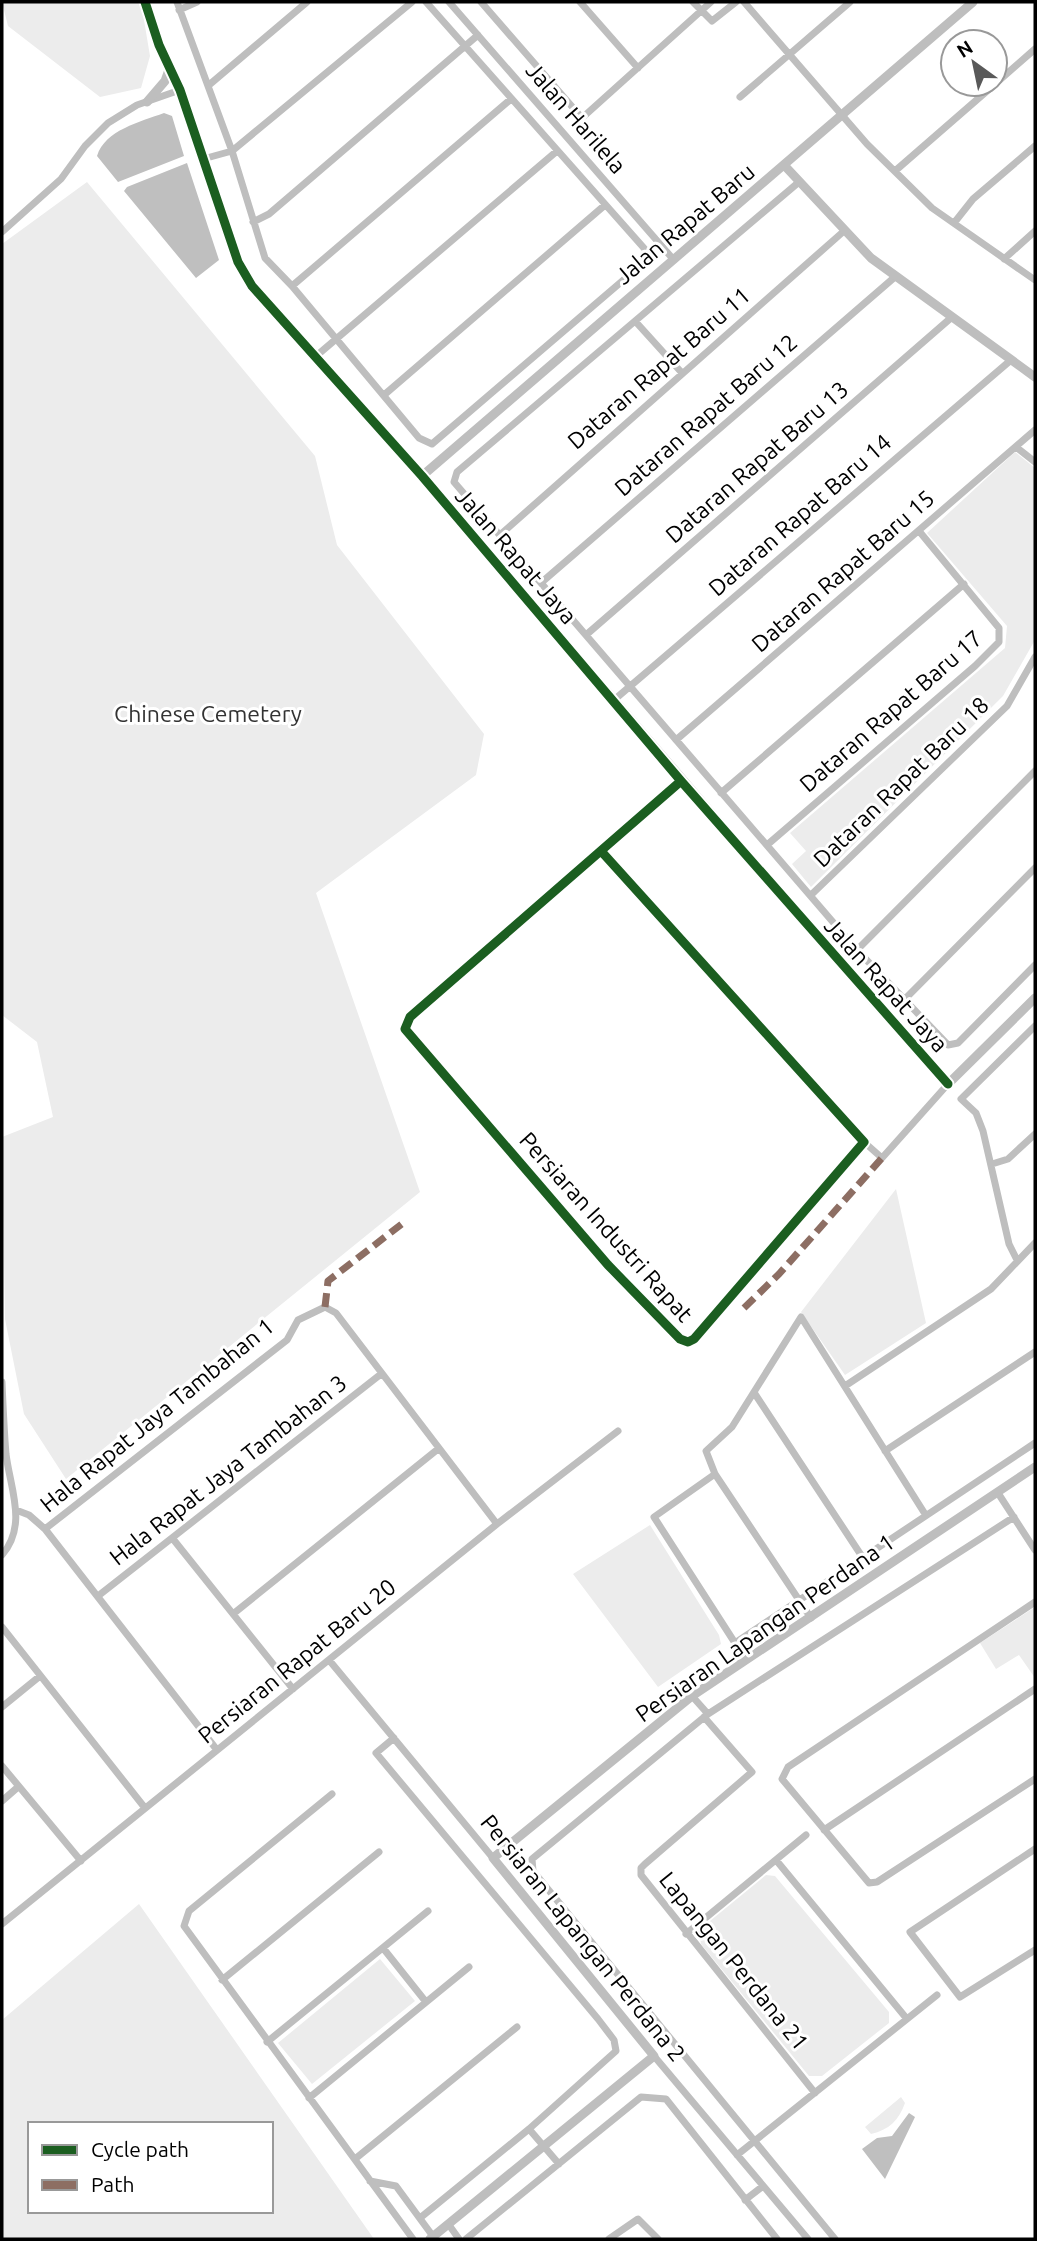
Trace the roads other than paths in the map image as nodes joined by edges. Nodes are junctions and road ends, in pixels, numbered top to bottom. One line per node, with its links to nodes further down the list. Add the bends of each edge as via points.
1 (145, 2): 21 (street, Jalan Rapat Jaya)
2 (197, 2): 15 (street)
3 (307, 2): 24 (street)
4 (412, 2): 32 (street)
5 (426, 2): 18 (street)
6 (449, 2): 17 (street, Jalan Harilela)
7 (481, 2): 22 (street, via 582,118)
8 (580, 2): 22 (street)
9 (694, 2): 16 (street)
10 (711, 2): 16 (street)
11 (737, 2): 16 (street, via 713,21)
12 (744, 2): 20 (street)
13 (850, 2): 20 (street)
14 (973, 2): 30 (street, Jalan Rapat Baru)
15 (178, 6): 24 (street)
16 (701, 10): 22 (street)
17 (478, 35): 18 (street); 44 (street, Jalan Harilela)
18 (465, 45): 28 (street); 39 (street, via 269,214)
19 (1035, 49): 23 (street)
20 (788, 55): 26 (street); 30 (street)
21 (170, 67): 25 (street, Jalan Rapat Jaya); 29 (street, via 165,81)
22 (638, 68)
23 (1009, 72)
24 (209, 85): 32 (street)
25 (180, 90): 29 (street); 34 (street, Jalan Rapat Jaya)
26 (740, 97)
27 (979, 98): 36 (street)
28 (511, 99): 33 (street); 50 (street)
29 (147, 102): 43 (street, via 108,123 61,178)
30 (842, 116): 35 (street, Jalan Rapat Baru); 36 (street)
31 (1035, 146): 40 (street, via 972,199)
32 (232, 151): 34 (street); 39 (street)
33 (557, 151): 38 (street); 53 (street)
34 (203, 159): 54 (street, Jalan Rapat Jaya, via 243,273)
35 (784, 165): 37 (street); 46 (street, Jalan Rapat Baru)
36 (895, 171): 40 (street)
37 (799, 182): 41 (street); 52 (street)
38 (605, 205): 45 (street); 58 (street)
39 (253, 222): 50 (street, via 265,258)
40 (954, 223): 47 (street)
41 (844, 231): 48 (street); 56 (street, Dataran Rapat Baru 11)
42 (1035, 231): 47 (street)
43 (2, 232)
44 (662, 247): 45 (street, Jalan Rapat Baru); 46 (street, Jalan Harilela)
45 (651, 256): 58 (street, Jalan Rapat Baru, via 432,444 419,439)
46 (673, 259): 62 (street, Jalan Rapat Baru)
47 (1004, 259): 49 (street)
48 (896, 276): 51 (street); 65 (street, Dataran Rapat Baru 12)
49 (1035, 280)
50 (292, 286): 53 (street)
51 (952, 317): 55 (street); 67 (street, Dataran Rapat Baru 13)
52 (635, 321): 56 (street); 64 (street, via 453,475 454,482)
53 (337, 340): 54 (street); 58 (street)
54 (315, 357): 62 (street, Jalan Rapat Jaya)
55 (1011, 360): 57 (street); 69 (street, Dataran Rapat Baru 14)
56 (682, 373): 64 (street, Dataran Rapat Baru 11)
57 (1035, 377)
58 (384, 396)
59 (1035, 430): 60 (street, Dataran Rapat Baru 15)
60 (1016, 447): 61 (street); 63 (street, Dataran Rapat Baru 15)
61 (1035, 462)
62 (422, 476): 70 (street, Jalan Rapat Jaya)
63 (919, 531): 66 (street, Dataran Rapat Baru 17); 71 (street, Dataran Rapat Baru 15)
64 (500, 534): 65 (street)
65 (542, 582): 67 (street)
66 (964, 584): 74 (street); 75 (street, Dataran Rapat Baru 17, via 999,628 999,642)
67 (586, 635): 69 (street)
68 (1035, 657): 78 (street, Dataran Rapat Baru 18, via 1007,706)
69 (629, 688): 70 (street, Dataran Rapat Baru 14); 71 (street)
70 (614, 700): 73 (street, Jalan Rapat Jaya)
71 (676, 740): 74 (street)
72 (1035, 771): 79 (street)
73 (681, 781): 76 (street, Persiaran Industri Rapat); 84 (street, Jalan Rapat Jaya)
74 (721, 793): 75 (street)
75 (767, 845): 78 (street)
76 (601, 851): 86 (street); 86 (street, Persiaran Industri Rapat, via 410,1017 405,1029 608,1265 688,1342)
77 (1035, 868): 82 (street)
78 (811, 895): 79 (street)
79 (857, 950): 82 (street)
80 (1035, 965): 82 (street, via 953,1046)
81 (1035, 998): 84 (street)
82 (904, 1000)
83 (1035, 1026): 87 (street, via 961,1099 980,1120)
84 (948, 1084): 86 (street, via 882,1158)
85 (1035, 1134): 87 (street, via 1008,1159)
86 (864, 1142)
87 (992, 1164): 89 (street, via 1009,1244)
88 (1035, 1245): 89 (street)
89 (1017, 1261): 93 (street, via 991,1289)
90 (1035, 1352): 98 (street)
91 (381, 1374): 97 (street); 107 (street, Hala Rapat Jaya Tambahan 1, via 336,1313 325,1307 298,1320 287,1340); 108 (street, Hala Rapat Jaya Tambahan 3)
92 (2, 1382): 99 (street)
93 (845, 1386): 94 (street, via 801,1317); 98 (street)
94 (755, 1394): 101 (street, via 732,1427 706,1451); 111 (street)
95 (618, 1431): 106 (street, Persiaran Rapat Baru 20)
96 (1035, 1443): 104 (street)
97 (438, 1449): 106 (street); 115 (street)
98 (885, 1451): 104 (street)
99 (4, 1457): 103 (street)
100 (1035, 1467): 102 (street, Persiaran Lapangan Perdana 1)
101 (715, 1474): 113 (street); 113 (street, via 654,1517 735,1643)
102 (998, 1493): 105 (street); 116 (street, Persiaran Lapangan Perdana 1)
103 (16, 1510): 107 (street); 110 (street, via 13,1537)
104 (925, 1514): 111 (street)
105 (1014, 1517): 109 (street); 124 (street)
106 (497, 1524): 118 (street, Persiaran Rapat Baru 20)
107 (46, 1529): 112 (street)
108 (173, 1539): 112 (street, Hala Rapat Jaya Tambahan 3); 115 (street)
109 (1035, 1550)
110 (2, 1555)
111 (863, 1558): 113 (street)
112 (98, 1596): 126 (street)
113 (797, 1600): 116 (street)
114 (1035, 1602): 133 (street, via 788,1767 782,1779)
115 (233, 1614): 120 (street)
116 (811, 1618): 122 (street, Persiaran Lapangan Perdana 1)
117 (2, 1627): 119 (street)
118 (329, 1660): 120 (street, Persiaran Rapat Baru 20); 125 (street, Persiaran Lapangan Perdana 2)
119 (40, 1676): 123 (street); 132 (street)
120 (293, 1689): 126 (street, Persiaran Rapat Baru 20)
121 (1035, 1689): 133 (street)
122 (692, 1696): 124 (street); 137 (street, Persiaran Lapangan Perdana 1)
123 (2, 1707)
124 (706, 1715): 142 (street, Lapangan Perdana 21, via 752,1772 641,1868 647,1884); 156 (street, via 535,1854 531,1864)
125 (394, 1738): 137 (street, Persiaran Lapangan Perdana 2); 155 (street, via 376,1753 614,2040 613,2057)
126 (217, 1749): 132 (street, Persiaran Rapat Baru 20)
127 (2, 1766): 129 (street)
128 (1035, 1779): 133 (street, via 877,1882 869,1883)
129 (18, 1787): 131 (street); 139 (street)
130 (332, 1794): 146 (street, via 189,1911 184,1920 186,1931)
131 (2, 1801)
132 (145, 1808): 139 (street, Persiaran Rapat Baru 20)
133 (824, 1830)
134 (806, 1835): 138 (street)
135 (1035, 1849): 144 (street, via 910,1933 964,1997)
136 (379, 1852): 146 (street)
137 (493, 1858): 152 (street, Persiaran Lapangan Perdana 2)
138 (776, 1860): 142 (street); 149 (street)
139 (81, 1861): 141 (street, Persiaran Rapat Baru 20)
140 (428, 1911): 143 (street)
141 (2, 1924)
142 (686, 1934): 153 (street, Lapangan Perdana 21)
143 (383, 1948): 148 (street); 151 (street)
144 (1035, 1950)
145 (469, 1967): 148 (street)
146 (222, 1980): 151 (street)
147 (937, 1995): 149 (street)
148 (426, 2002): 154 (street)
149 (907, 2019): 153 (street)
150 (517, 2026): 159 (street)
151 (267, 2042): 154 (street)
152 (654, 2056): 157 (street); 158 (street, Persiaran Lapangan Perdana 2)
153 (815, 2093): 156 (street)
154 (309, 2098): 159 (street)
155 (529, 2129): 157 (street); 164 (street)
156 (755, 2142): 158 (street); 174 (street)
157 (545, 2146): 160 (street); 165 (street)
158 (737, 2155): 162 (street, Persiaran Lapangan Perdana 2)
159 (355, 2160): 161 (street)
160 (559, 2164): 163 (street, via 641,2097 666,2099); 169 (street)
161 (370, 2182): 164 (street, via 396,2186); 167 (street)
162 (763, 2186): 163 (street); 173 (street, Persiaran Lapangan Perdana 2)
163 (745, 2200): 172 (street)
164 (420, 2218): 166 (street)
165 (449, 2225): 166 (street); 168 (street)
166 (433, 2238)
167 (413, 2239)
168 (459, 2239)
169 (467, 2239)
170 (609, 2239): 171 (street, via 638,2218)
171 (658, 2239)
172 (777, 2239)
173 (808, 2239)
174 (835, 2239)

